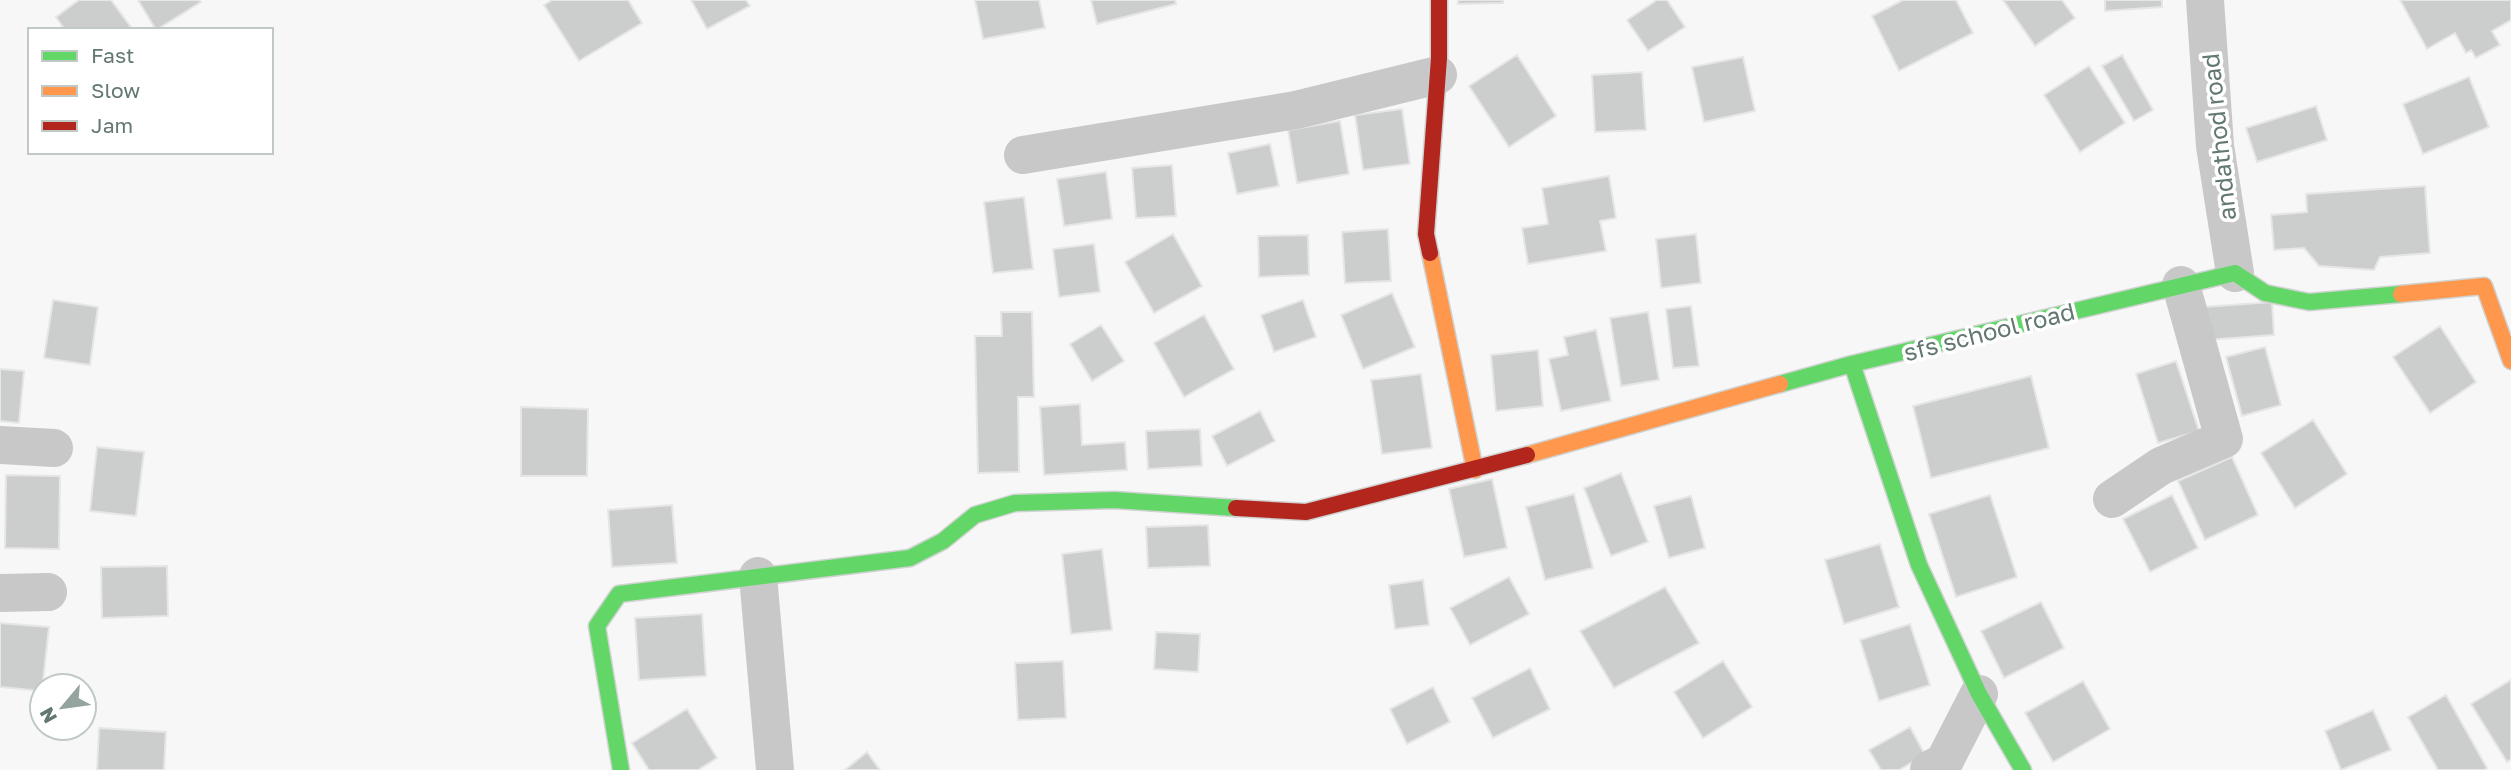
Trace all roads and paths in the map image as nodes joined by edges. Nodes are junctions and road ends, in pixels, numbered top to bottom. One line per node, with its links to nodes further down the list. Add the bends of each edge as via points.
1 (1439, 0): 3 (street)
2 (2206, 0): 5 (street, andathod road, via 2215,146)
3 (1438, 75): 4 (street, via 1296,110); 11 (street, via 1426,234)
4 (1023, 155)
5 (2235, 273): 6 (street, sfs school road); 7 (street, via 2266,293 2309,302 2484,286)
6 (2181, 285): 8 (street, sfs school road); 12 (street, via 2224,439 2161,466)
7 (2511, 361)
8 (1853, 364): 11 (street, sfs school road); 16 (street, via 1919,565)
9 (0, 445): 10 (street)
10 (54, 448)
11 (1475, 470): 13 (street, sfs school road, via 1306,512 1114,500 1015,503 975,515 943,541 910,558)
12 (2112, 499)
13 (758, 576): 17 (street, sfs school road, via 619,594 597,626); 18 (street)
14 (48, 592): 15 (street)
15 (0, 593)
16 (1979, 694): 19 (street, via 1944,762); 20 (street)
17 (621, 770)
18 (775, 770)
19 (1929, 770)
20 (2023, 770)

